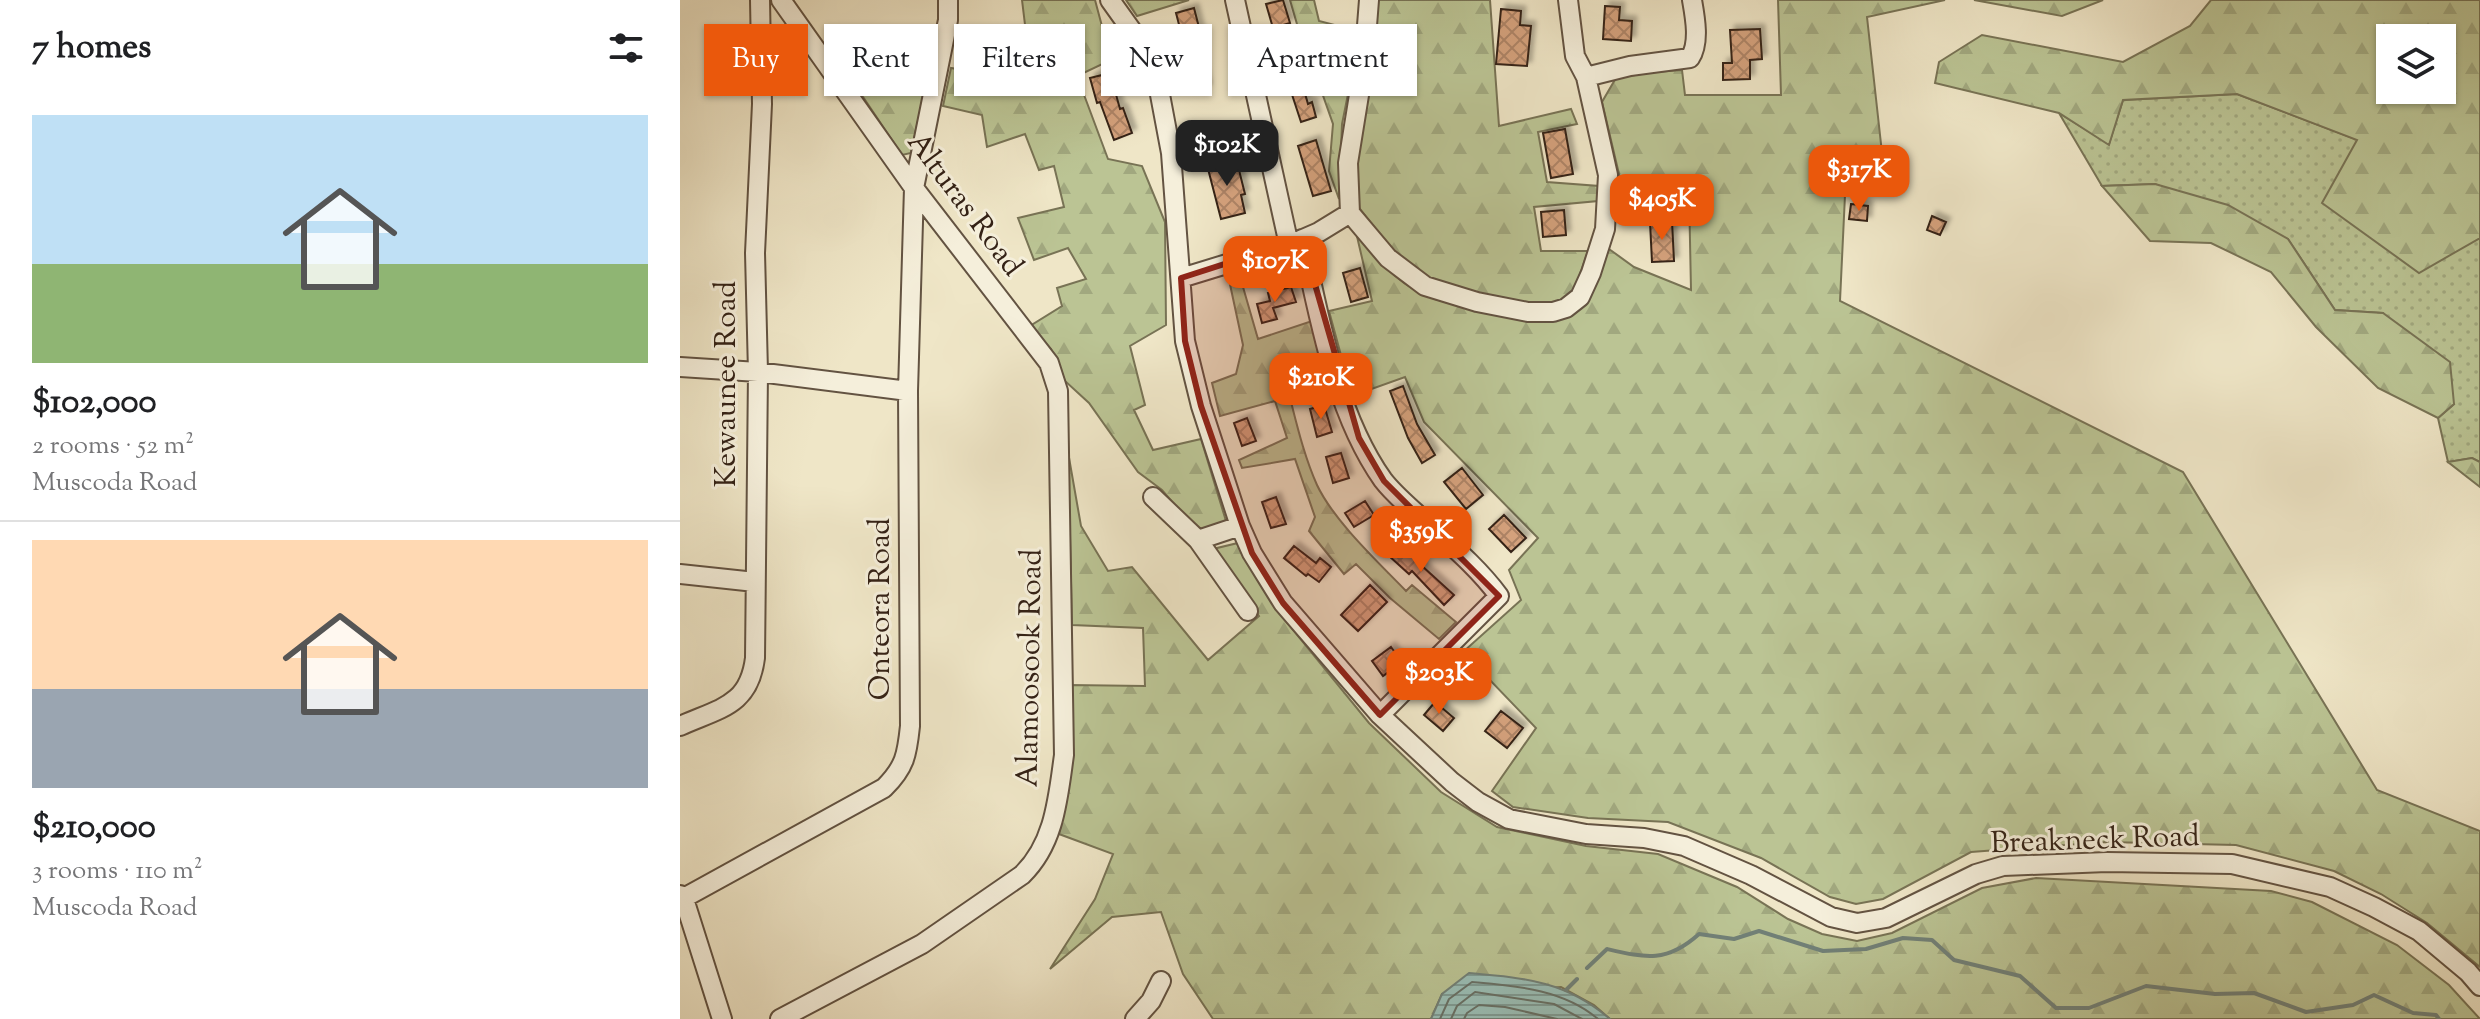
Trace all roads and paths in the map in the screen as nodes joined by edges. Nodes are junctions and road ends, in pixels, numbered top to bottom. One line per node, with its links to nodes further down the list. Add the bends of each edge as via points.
1 (760, 0): 16 (street, Kewaunee Road)
2 (781, 0): 10 (street, Alturas Road)
3 (948, 0): 10 (street, Onteora Road)
4 (1110, 0): 13 (street, Breakneck Road, via 1140,42 1158,84 1171,153)
5 (1235, 0): 12 (street)
6 (1369, 0): 11 (street, via 1348,163)
7 (1568, 0): 9 (street, via 1575,56)
8 (1692, 0): 9 (street, via 1696,44 1690,58)
9 (1586, 77): 11 (street, via 1608,175 1605,229 1580,297 1566,308 1528,312 1425,286 1388,258)
10 (914, 188): 14 (street, Alturas Road); 17 (street, Onteora Road)
11 (1350, 213): 12 (street)
12 (1296, 242): 13 (street); 24 (street, via 1359,438 1384,481 1499,596)
13 (1181, 278): 19 (street, Breakneck Road, via 1185,341)
14 (1049, 363): 30 (street, Alamoosook Road, via 1058,391 1064,755 1048,836 1022,875 922,944)
15 (680, 367): 16 (street)
16 (758, 372): 17 (street); 22 (street, Kewaunee Road)
17 (908, 391): 26 (street, Onteora Road, via 910,726 899,773 884,788)
18 (1153, 497): 20 (street)
19 (1240, 526): 20 (street); 24 (street, Breakneck Road, via 1283,603)
20 (1198, 540): 23 (street)
21 (680, 574): 22 (street)
22 (755, 582): 25 (street, Kewaunee Road, via 753,677 732,703)
23 (1248, 611)
24 (1380, 715): 28 (street, Breakneck Road, via 1452,782 1509,819 1684,846 1831,917 1857,923 1886,918 2003,866 2232,864 2330,887 2374,907 2419,931)
25 (680, 726)
26 (681, 898): 29 (street)
27 (1161, 981): 31 (street)
28 (2480, 986)
29 (722, 1019)
30 (780, 1019)
31 (1135, 1019)

